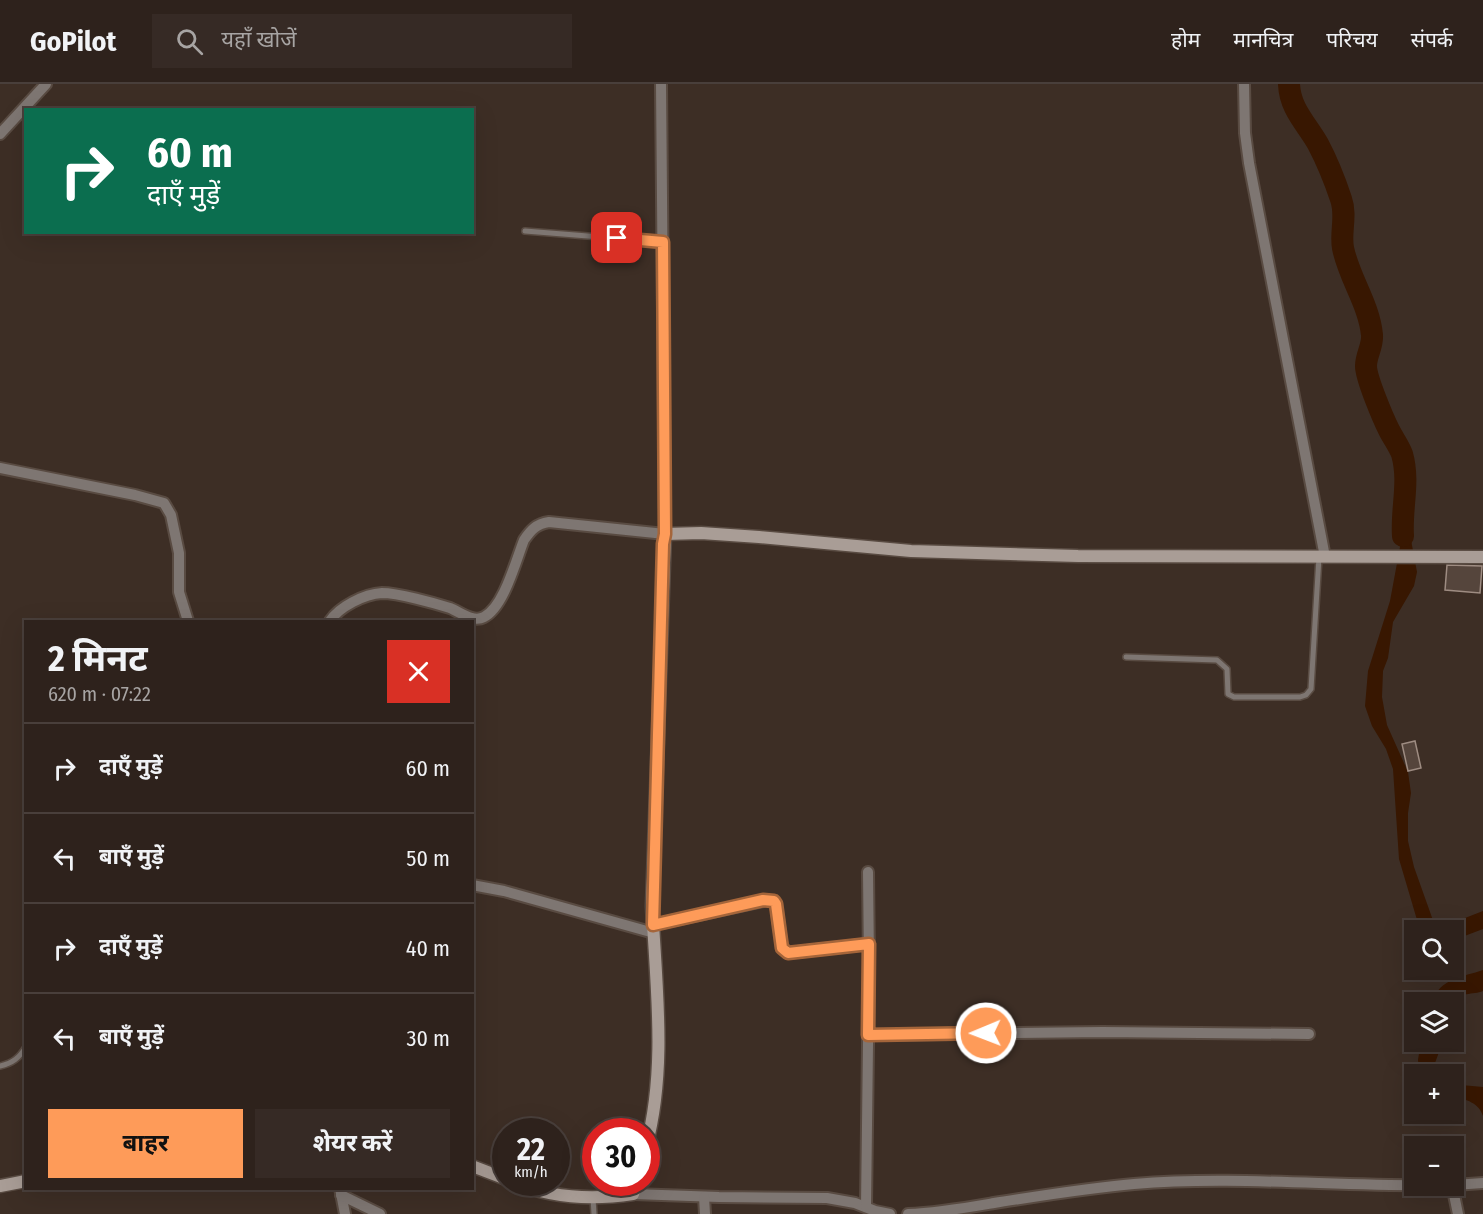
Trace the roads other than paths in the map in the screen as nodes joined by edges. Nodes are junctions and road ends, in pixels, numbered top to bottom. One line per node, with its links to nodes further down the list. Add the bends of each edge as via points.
1 (46, 84): 4 (street)
2 (661, 84): 6 (street)
3 (1245, 84): 9 (street, via 1249,163)
4 (0, 134)
5 (525, 231): 6 (lane)
6 (663, 242): 8 (street)
7 (0, 468): 11 (street, via 164,503 171,515 179,554 178,592)
8 (665, 534): 9 (street, via 759,537 923,552); 12 (street, via 541,523 524,540 500,601 483,618 477,620 441,606 380,593 340,610); 16 (street)
9 (1322, 557): 10 (street); 13 (lane, via 1311,689 1306,695 1234,698 1228,694 1227,669 1217,660)
10 (1483, 557)
11 (188, 620)
12 (331, 620)
13 (1126, 657)
14 (868, 872): 17 (street)
15 (474, 885): 16 (street)
16 (653, 929): 17 (street, via 768,900 776,904 782,948 788,953); 22 (street, via 658,1085)
17 (869, 944): 19 (street)
18 (1309, 1034): 19 (street)
19 (868, 1035): 37 (street)
20 (24, 1050): 21 (lane, via 20,1057)
21 (0, 1066)
22 (654, 1118)
23 (474, 1167): 24 (street)
24 (492, 1174)
25 (24, 1181): 28 (street)
26 (1483, 1183): 27 (street)
27 (1464, 1184)
28 (0, 1186)
29 (1404, 1186): 44 (street, via 1250,1181 1134,1184)
30 (660, 1191): 35 (street)
31 (341, 1192): 38 (street); 39 (street)
32 (565, 1196): 36 (street)
33 (611, 1196): 36 (street)
34 (1455, 1196): 45 (street)
35 (704, 1197): 37 (street, via 826,1198); 41 (street)
36 (593, 1198): 40 (lane)
37 (866, 1207): 42 (street)
38 (345, 1214)
39 (380, 1214)
40 (594, 1214)
41 (705, 1214)
42 (890, 1214)
43 (908, 1214): 44 (street)
44 (918, 1214)
45 (1458, 1214)

